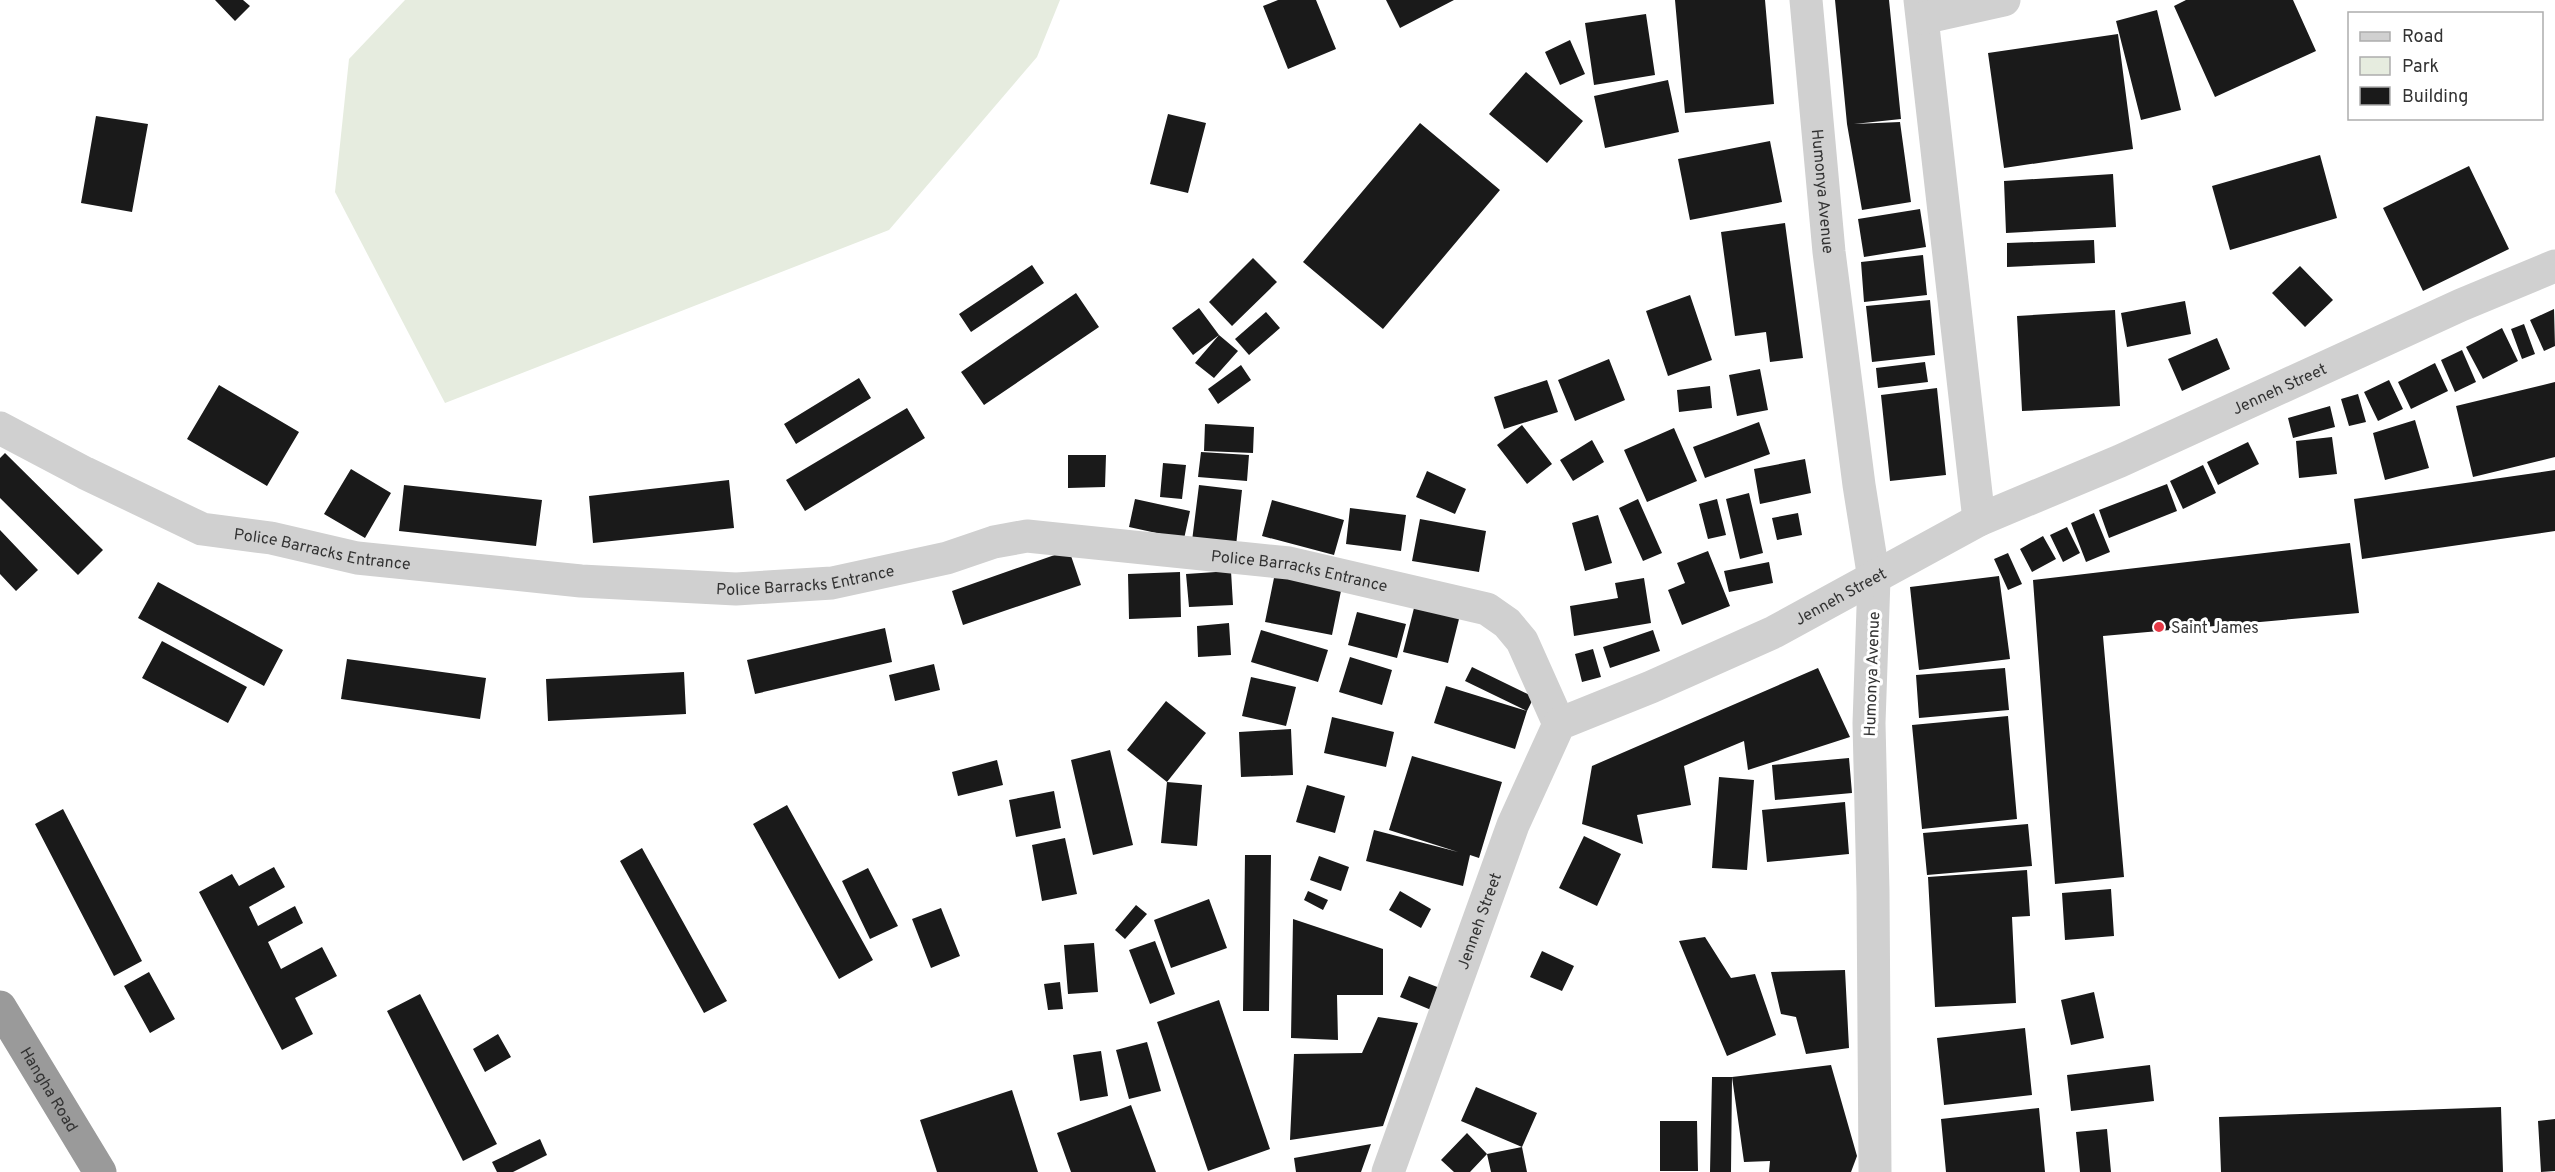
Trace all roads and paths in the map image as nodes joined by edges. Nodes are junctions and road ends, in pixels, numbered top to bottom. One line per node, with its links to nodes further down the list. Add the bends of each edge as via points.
1 (1806, 0): 7 (street, Humonya Avenue, via 1829,252)
2 (2004, 0): 3 (street)
3 (1922, 9): 6 (street)
4 (2555, 266): 6 (street, Jenneh Street)
5 (0, 428): 8 (street, Police Barracks Entrance, via 202,529 271,538 357,558 581,581 736,590 832,583 1027,536 1289,563 1487,609 1507,623 1522,641)
6 (1979, 520): 7 (street, Jenneh Street)
7 (1874, 579): 8 (street, Jenneh Street, via 1774,632); 12 (street, Humonya Avenue, via 1869,723)
8 (1559, 724): 11 (street, Jenneh Street, via 1513,825)
9 (0, 1007): 10 (highway, Hangha Road)
10 (100, 1172)
11 (1388, 1172)
12 (1875, 1172)

